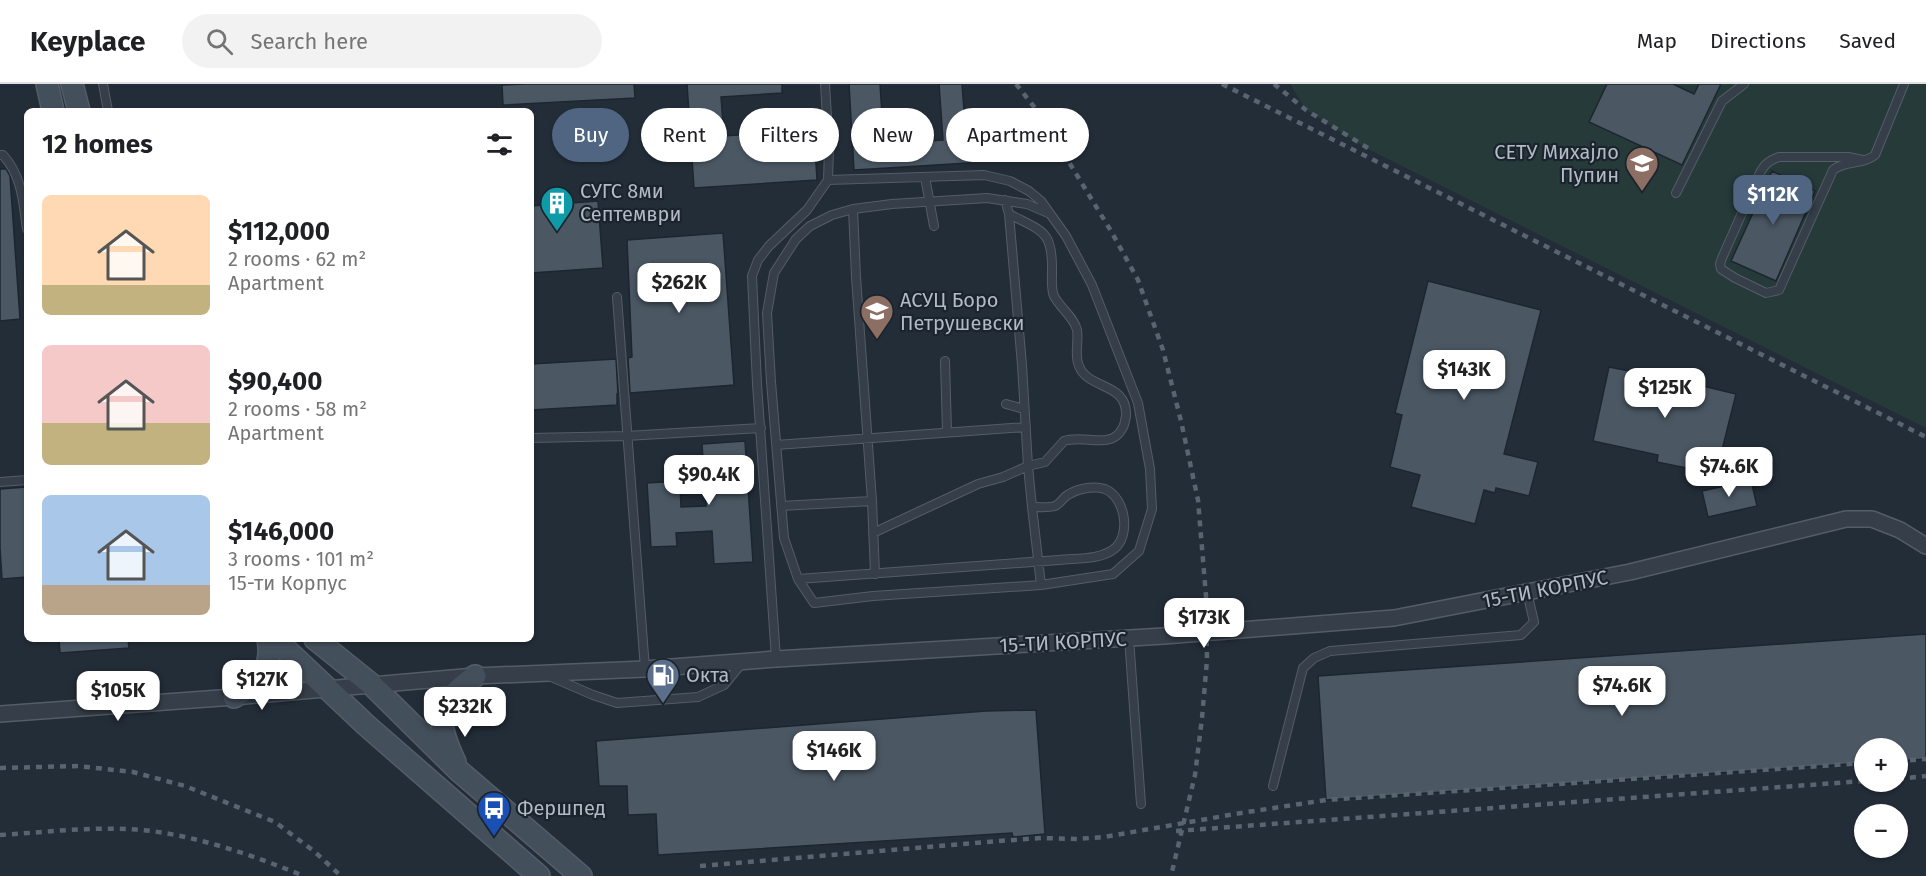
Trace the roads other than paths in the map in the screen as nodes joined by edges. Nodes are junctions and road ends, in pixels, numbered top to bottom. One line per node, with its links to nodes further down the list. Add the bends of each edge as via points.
1 (72, 84): 6 (street)
2 (103, 84): 7 (lane)
3 (825, 84): 11 (lane)
4 (1744, 84): 12 (lane, via 1722,101)
5 (1904, 84): 9 (lane, via 1875,155)
6 (78, 108)
7 (107, 108)
8 (0, 155): 15 (lane, via 11,164 20,182)
9 (1863, 160): 9 (lane, via 1769,160 1753,187 1722,258 1721,269 1766,293 1779,290 1833,170 1840,164)
10 (925, 177): 11 (lane); 14 (lane); 17 (lane, via 984,175 1010,181 1041,201)
11 (828, 180): 27 (lane, via 807,210 769,246 754,267)
12 (1676, 193)
13 (1005, 200): 14 (lane); 17 (lane); 18 (lane)
14 (931, 202): 16 (lane); 19 (lane)
15 (24, 209)
16 (853, 209): 30 (lane); 32 (lane, via 810,226 796,239 774,273 767,313)
17 (1048, 213): 23 (lane, via 1066,236 1092,285)
18 (1009, 214): 24 (lane, via 1048,237 1053,252 1052,290 1077,329 1079,367 1085,375 1123,398); 25 (lane)
19 (934, 226)
20 (617, 297): 29 (lane)
21 (945, 361): 28 (lane)
22 (1006, 404): 25 (lane)
23 (1139, 406): 24 (lane); 44 (lane, via 1150,469 1152,509 1139,551 1113,574)
24 (1126, 408): 33 (lane, via 1125,422 1117,436 1103,441 1072,438 1064,441 1045,462)
25 (1024, 409): 26 (lane)
26 (1026, 427): 28 (lane); 33 (lane)
27 (760, 428): 29 (lane); 50 (lane)
28 (947, 432): 30 (lane)
29 (626, 435): 31 (lane); 52 (lane)
30 (868, 437): 32 (lane); 36 (lane)
31 (534, 438)
32 (776, 445): 37 (lane)
33 (1028, 466): 38 (lane); 39 (lane, via 978,484)
34 (24, 480): 35 (lane)
35 (0, 482)
36 (872, 501): 37 (lane); 39 (lane)
37 (781, 506): 43 (lane, via 784,538)
38 (1032, 507): 41 (lane); 41 (lane, via 1056,506 1081,488 1105,489 1124,514 1124,532 1115,549 1102,555)
39 (873, 533): 42 (lane)
40 (1926, 546): 45 (street, 15-ТИ КОРПУС, via 1872,519 1846,519 1630,572)
41 (1038, 562): 42 (lane); 44 (lane)
42 (875, 574): 43 (lane)
43 (798, 579): 44 (lane, via 814,603)
44 (1041, 585)
45 (1527, 592): 46 (street, 15-ТИ КОРПУС, via 1394,618); 60 (lane, via 1534,622 1521,635 1330,651 1314,658 1303,668)
46 (1129, 638): 50 (street, 15-ТИ КОРПУС); 61 (lane)
47 (268, 642): 57 (street, via 268,666)
48 (278, 642): 56 (street)
49 (319, 642): 55 (street)
50 (776, 658): 51 (street, 15-ТИ КОРПУС)
51 (744, 661): 52 (street, 15-ТИ КОРПУС); 53 (lane, via 724,685 698,697 617,704)
52 (645, 669): 53 (street, 15-ТИ КОРПУС)
53 (542, 673): 54 (street, 15-ТИ КОРПУС)
54 (475, 676): 55 (street, 15-ТИ КОРПУС); 59 (street, via 450,697 442,720)
55 (371, 684): 56 (street, 15-ТИ КОРПУС); 59 (street)
56 (327, 688): 57 (street, 15-ТИ КОРПУС); 62 (street)
57 (234, 697): 58 (street, 15-ТИ КОРПУС)
58 (0, 714)
59 (459, 771): 63 (street)
60 (1273, 786)
61 (1141, 804)
62 (539, 876)
63 (581, 876)

